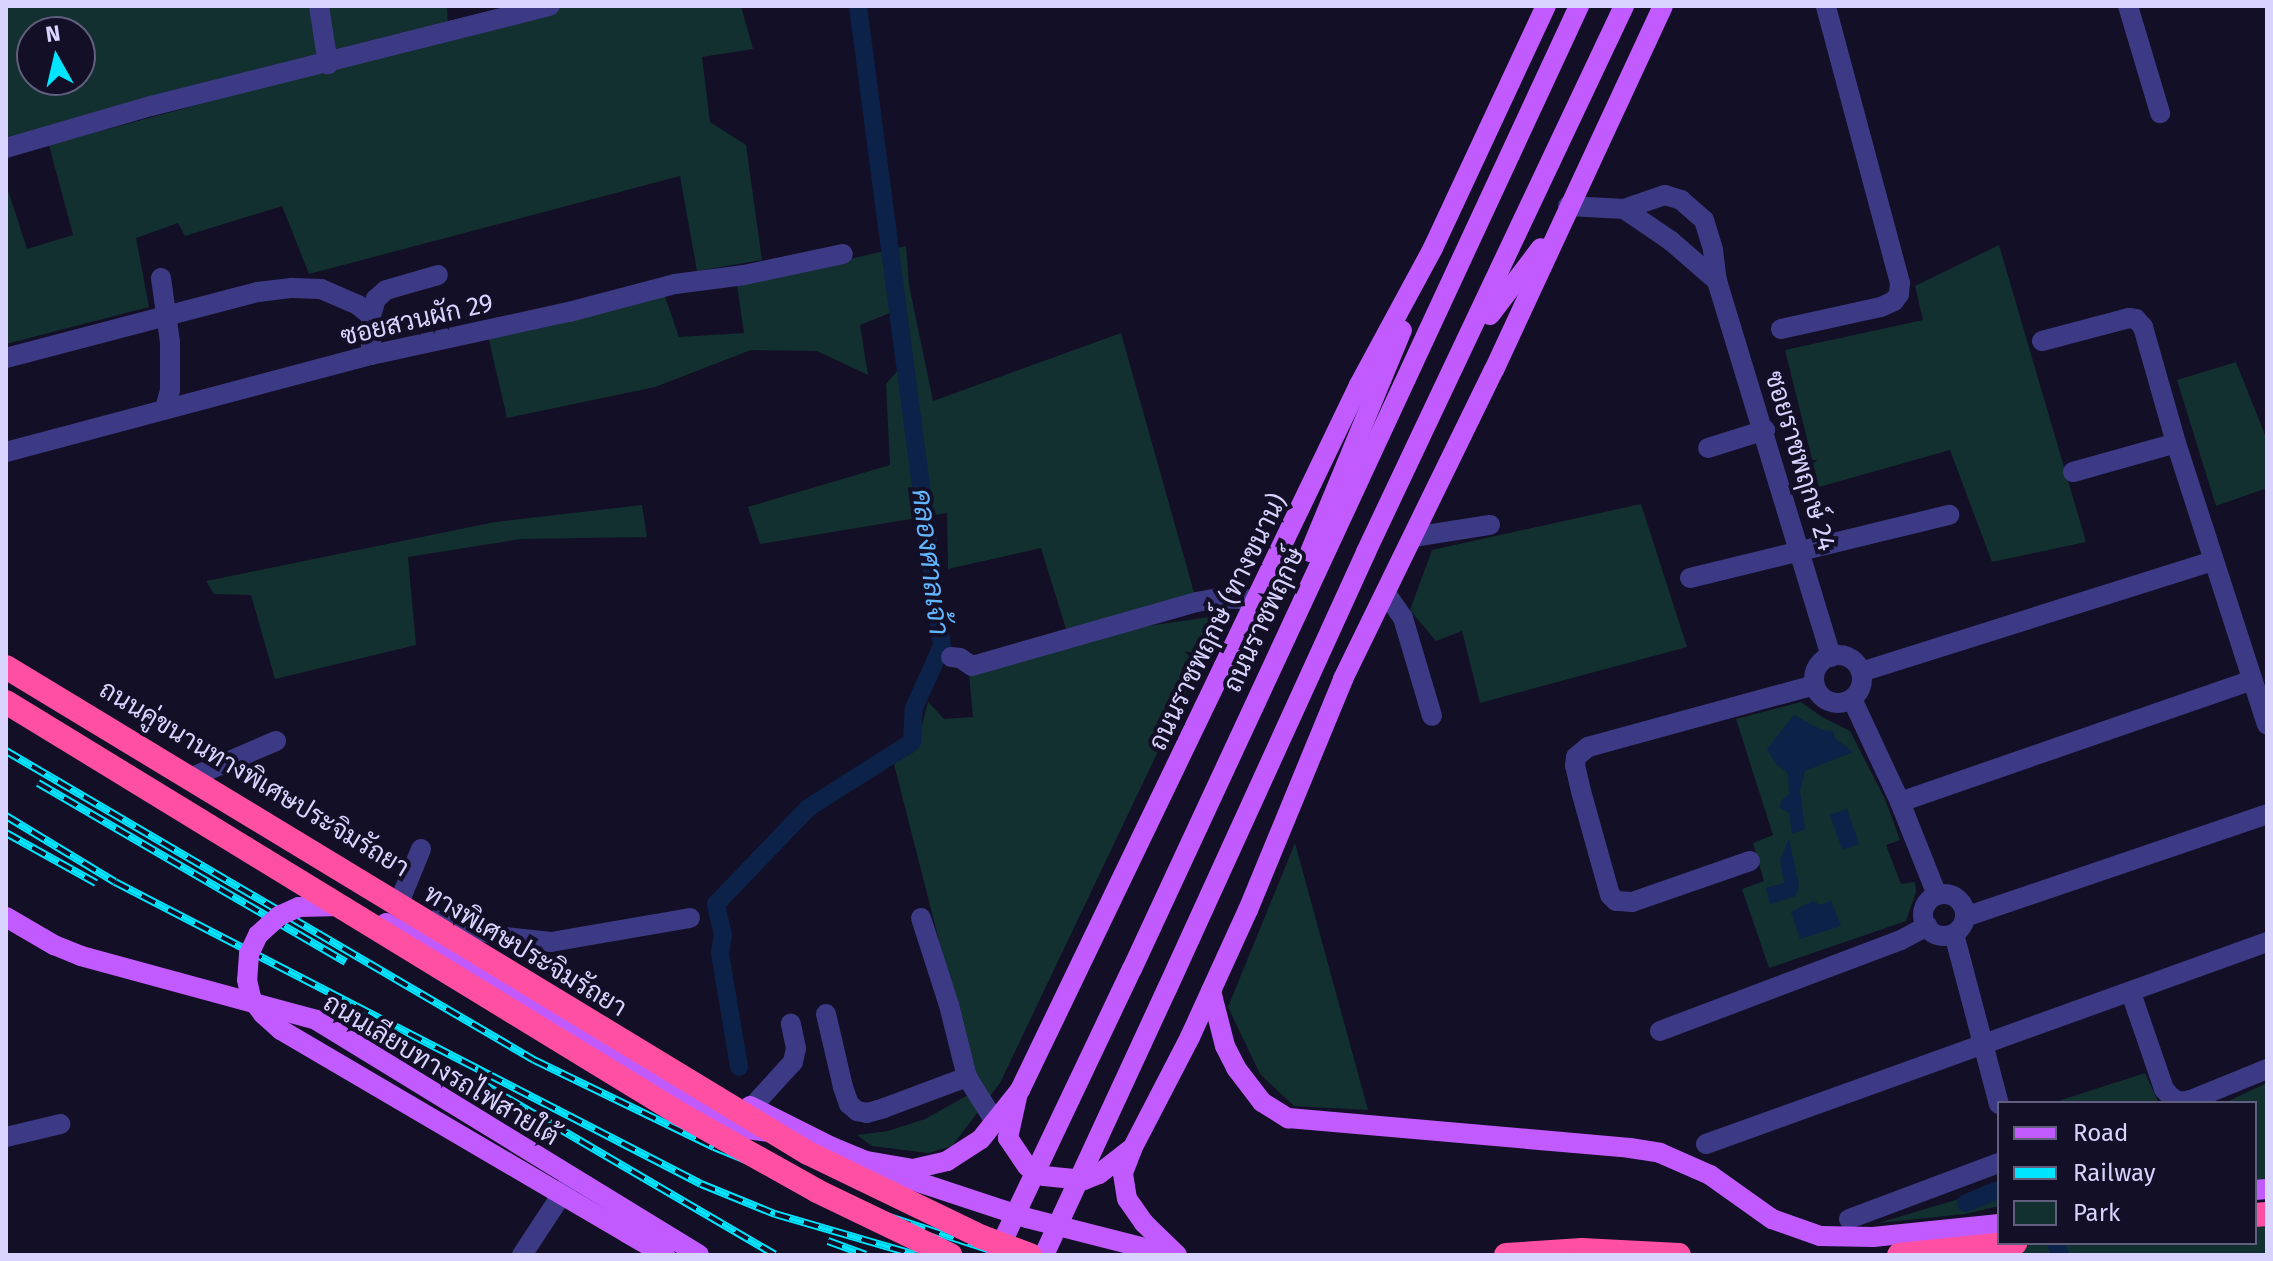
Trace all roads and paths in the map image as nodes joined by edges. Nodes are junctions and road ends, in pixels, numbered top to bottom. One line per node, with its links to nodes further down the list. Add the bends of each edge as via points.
1 (319, 6): 10 (street)
2 (550, 6): 9 (street)
3 (1546, 6): 16 (main road, ถนนราชพฤกษ์ (ทางขนาน))
4 (1579, 6): 46 (main road, ถนนราชพฤกษ์)
5 (1624, 6): 25 (main road)
6 (1663, 6): 13 (main road)
7 (1826, 6): 23 (street, via 1899,294 1881,307)
8 (2129, 6): 11 (street)
9 (478, 15): 10 (street)
10 (328, 64): 12 (street, via 151,106)
11 (2160, 113)
12 (6, 148)
13 (1568, 206): 14 (street, ซอยราชพฤกษ์ 24); 15 (main road)
14 (1624, 209): 20 (street); 20 (street, ซอยราชพฤกษ์ 24, via 1665,195 1681,200 1704,220)
15 (1558, 227): 25 (main road); 36 (main road)
16 (1433, 248): 41 (main road, ถนนราชพฤกษ์ (ทางขนาน), via 1359,385); 46 (main road, via 1288,608)
17 (843, 254): 26 (street, ซอยสวนผัก 29, via 675,284)
18 (438, 275): 22 (street, via 386,290 376,299)
19 (161, 278): 21 (street)
20 (1717, 281): 29 (street, ซอยราชพฤกษ์ 24)
21 (168, 316): 22 (street, via 292,288 321,289); 27 (street); 28 (street, via 170,390)
22 (371, 316): 26 (street)
23 (1781, 329)
24 (2042, 341): 30 (street, via 2136,319 2143,327)
25 (1461, 353): 100 (main road, bridge)
26 (371, 355): 28 (street, ซอยสวนผัก 29)
27 (6, 358)
28 (165, 409): 32 (street, ซอยสวนผัก 29)
29 (1765, 430): 31 (street); 37 (street, ซอยราชพฤกษ์ 24)
30 (2176, 443): 33 (street); 38 (street)
31 (1708, 448)
32 (6, 452)
33 (2073, 472)
34 (1949, 515): 37 (street)
35 (1490, 525): 36 (street)
36 (1413, 537): 40 (main road)
37 (1800, 553): 39 (street); 43 (street, ซอยราชพฤกษ์ 24)
38 (2213, 561): 47 (street); 48 (street)
39 (1690, 578)
40 (1387, 595): 52 (street, via 1403,618); 69 (main road, via 1318,735)
41 (1258, 600): 42 (street, via 1197,602 972,666); 77 (main road, ถนนราชพฤกษ์ (ทางขนาน))
42 (951, 657)
43 (1831, 657): 47 (street, via 1853,660); 49 (street, via 1816,671)
44 (6, 659): 55 (main road, ถนนคู่ขนานทางพิเศษประจิมรัถยา)
45 (6, 667): 99 (highway, ทางพิเศษประจิมรัถยา, bridge, via 808,1153)
46 (1268, 671): 98 (main road, ถนนราชพฤกษ์, bridge)
47 (1861, 672): 50 (street, via 1862,684)
48 (2252, 680): 53 (street); 56 (street)
49 (1815, 685): 50 (street, via 1826,700); 59 (street, via 1588,747 1576,757 1589,821 1616,901 1632,902)
50 (1852, 699): 56 (street)
51 (6, 702): 97 (highway, bridge, via 680,1114 817,1191)
52 (1432, 716)
53 (2267, 725)
54 (276, 741): 55 (street)
55 (197, 775): 61 (main road, ถนนคู่ขนานทางพิเศษประจิมรัถยา)
56 (1900, 802): 60 (street)
57 (2267, 814): 66 (street)
58 (421, 849): 61 (street)
59 (1750, 861)
60 (1937, 895): 66 (street, via 1961,901); 67 (street, via 1924,909)
61 (401, 898): 65 (main road, ถนนคู่ขนานทางพิเศษประจิมรัถยา)
62 (6, 917): 90 (main road, ถนนเลียบทางรถไฟสายใต้, via 81,956 316,1020)
63 (690, 918): 65 (street, via 551,942)
64 (921, 918): 76 (street)
65 (436, 920): 81 (main road, ถนนคู่ขนานทางพิเศษประจิมรัถยา, via 573,1007)
66 (1960, 925): 67 (street, via 1939,935); 74 (street)
67 (1927, 926): 73 (street)
68 (2267, 942): 70 (street)
69 (1211, 991): 87 (main road); 92 (main road, via 1236,1068 1262,1102 1288,1118 1660,1153 1710,1175 1772,1219 1820,1236 1873,1237)
70 (2131, 993): 74 (street); 79 (street, via 2164,1089)
71 (826, 1014): 76 (street, via 843,1087 857,1111 884,1108)
72 (791, 1024): 81 (street, via 793,1062)
73 (1660, 1031)
74 (1981, 1045): 78 (street); 86 (street)
75 (2267, 1069): 80 (street)
76 (967, 1077): 82 (street)
77 (1020, 1090): 82 (main road, ถนนราชพฤกษ์ (ทางขนาน)); 87 (main road, via 1008,1138 1027,1166 1044,1176 1084,1180)
78 (1998, 1101)
79 (2177, 1101)
80 (2185, 1101)
81 (752, 1107): 84 (main road, ถนนคู่ขนานทางพิเศษประจิมรัถยา)
82 (994, 1120): 88 (main road, ถนนราชพฤกษ์ (ทางขนาน), via 966,1151 932,1166 913,1169)
83 (60, 1124): 85 (street)
84 (804, 1134): 88 (main road, ถนนคู่ขนานทางพิเศษประจิมรัถยา); 95 (main road, bridge, via 747,1129 419,940 344,907 311,905 289,911 263,928 249,954 247,980 251,998 281,1030)
85 (6, 1137)
86 (1706, 1144)
87 (1132, 1149): 101 (main road, via 1123,1173 1127,1199)
88 (861, 1160): 101 (main road, ถนนคู่ขนานทางพิเศษประจิมรัถยา, via 1027,1218)
89 (1997, 1164): 91 (street)
90 (572, 1180): 94 (street); 96 (main road, ถนนเลียบทางรถไฟสายใต้)
91 (1849, 1219)
92 (1997, 1224)
93 (2000, 1245): 104 (highway)
94 (522, 1255)
95 (665, 1255)
96 (699, 1255)
97 (950, 1255)
98 (994, 1255)
99 (1030, 1255)
100 (1044, 1255)
101 (1175, 1255)
102 (1506, 1255): 103 (highway, via 1582,1250)
103 (1679, 1255)
104 (1899, 1255)

